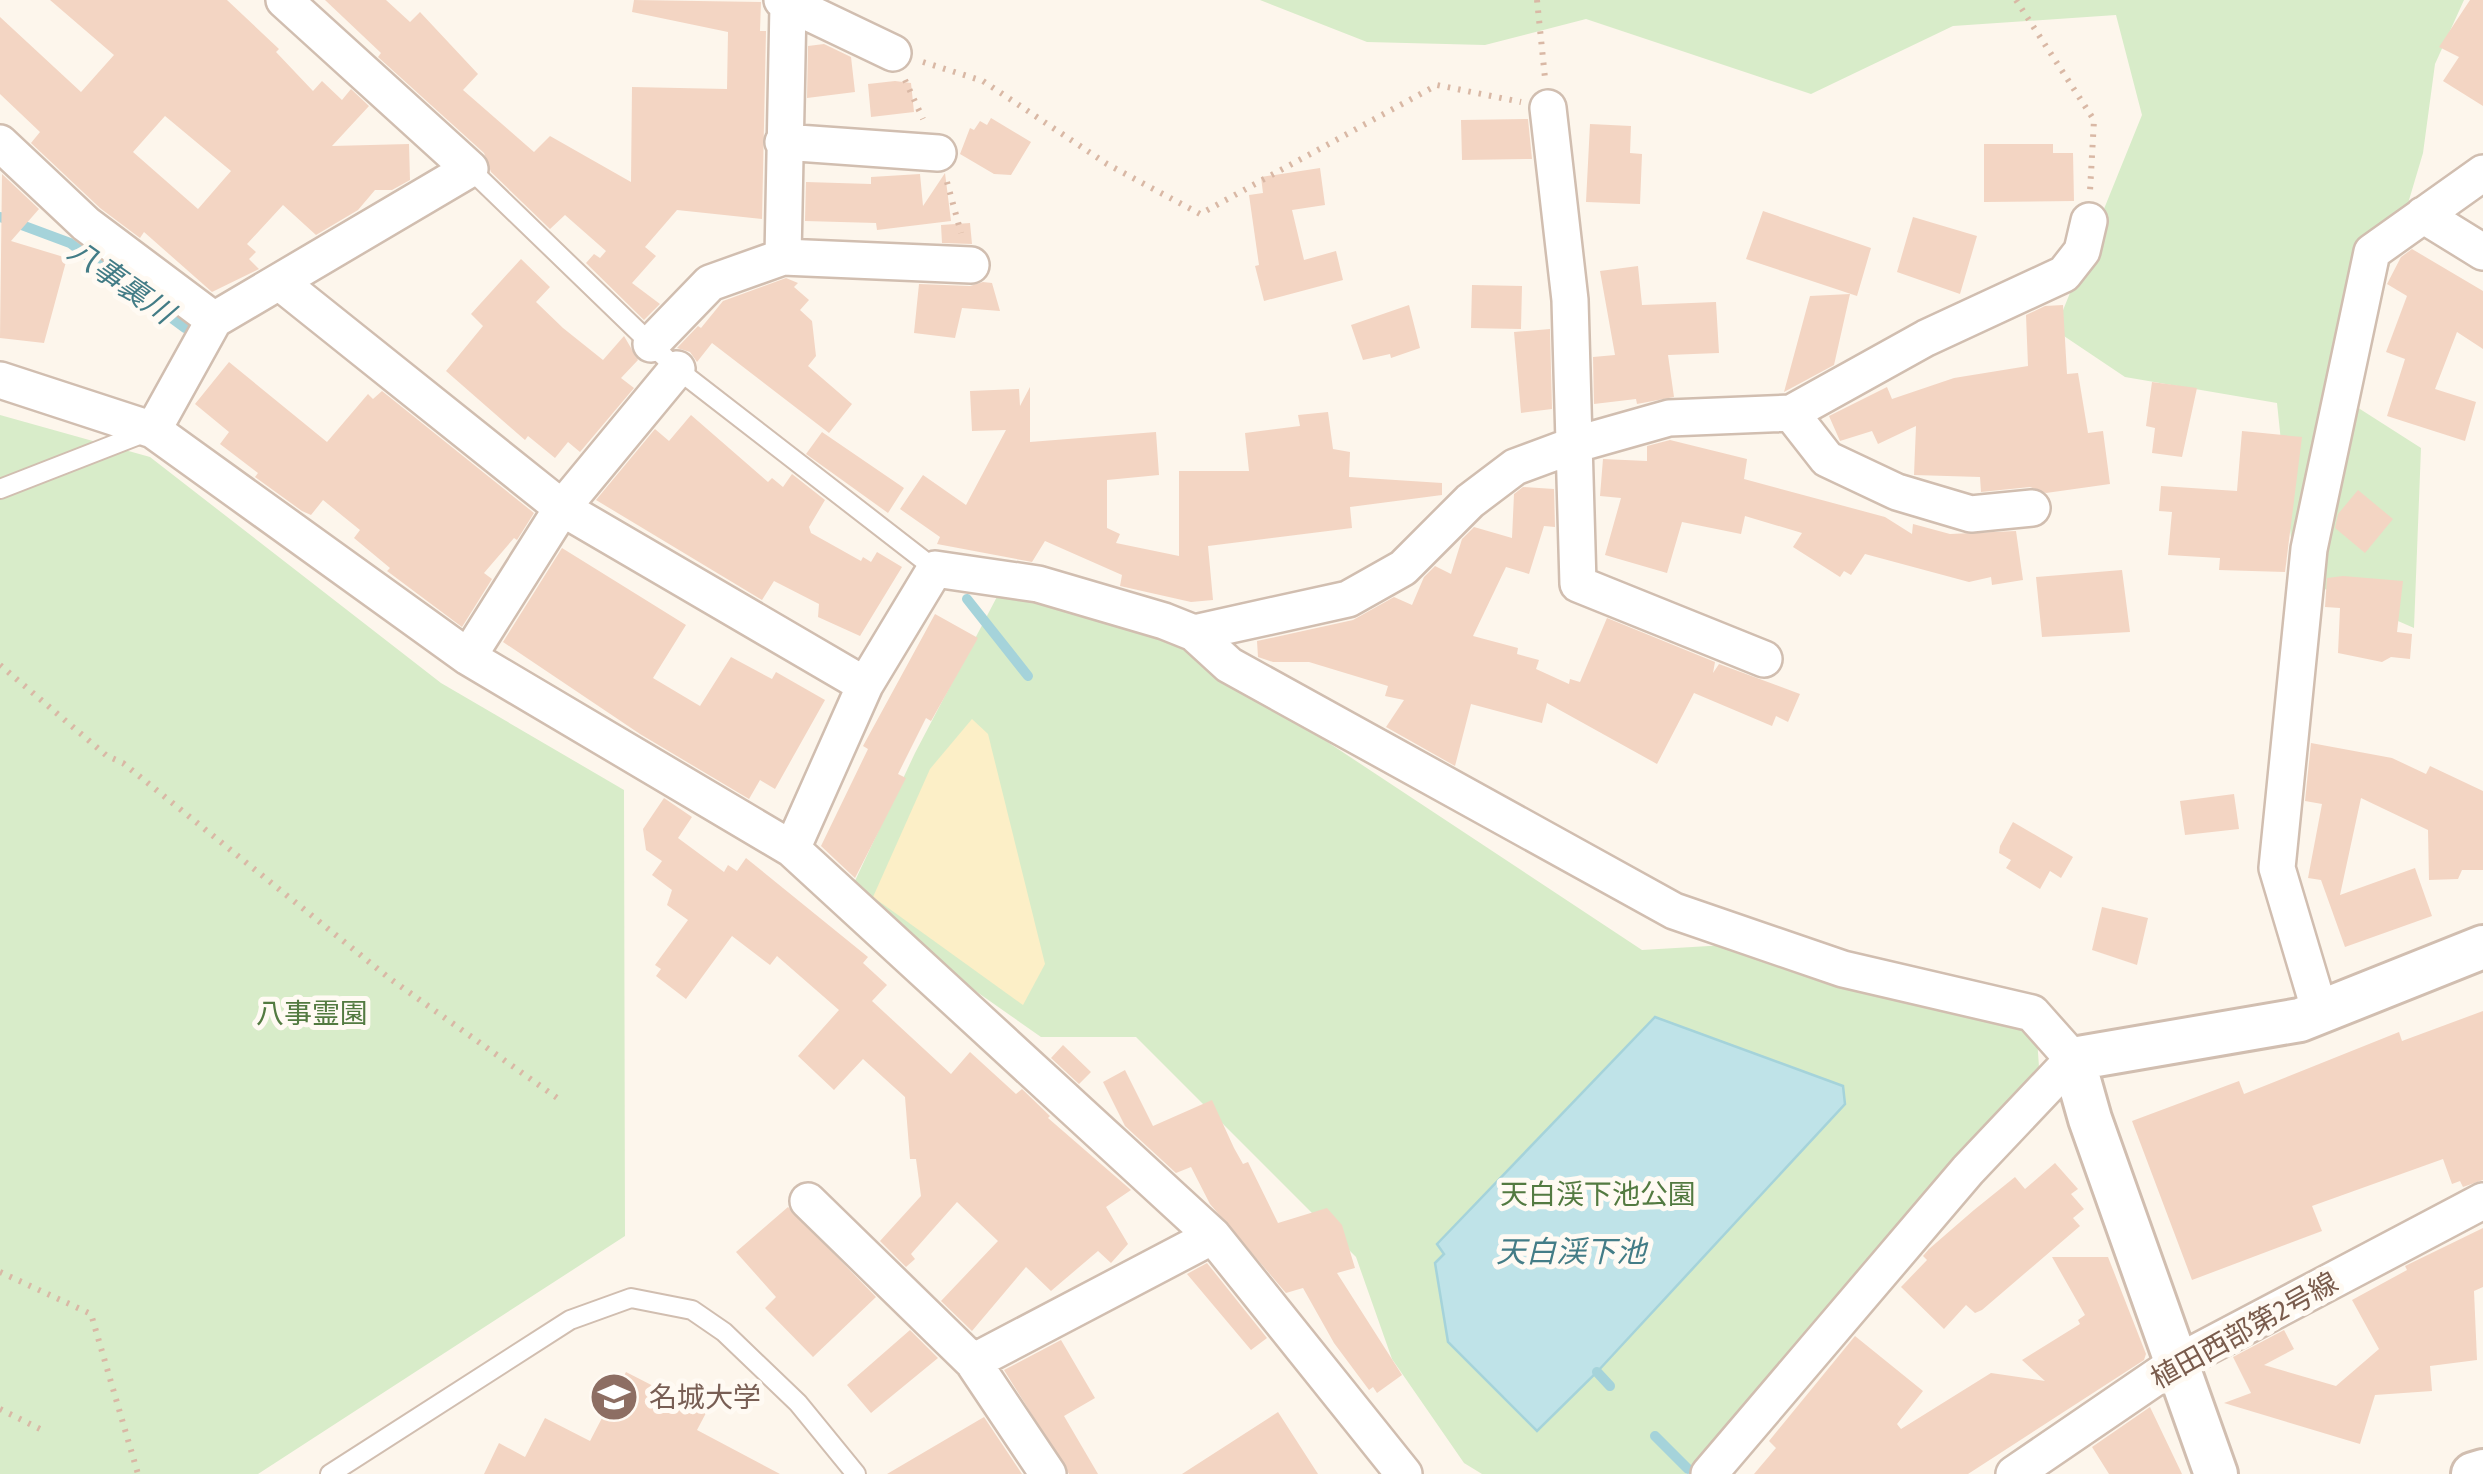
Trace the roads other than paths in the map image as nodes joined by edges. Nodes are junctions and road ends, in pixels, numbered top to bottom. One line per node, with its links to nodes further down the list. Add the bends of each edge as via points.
1 (284, 0): 8 (street)
2 (785, 2): 3 (street); 5 (street)
3 (893, 53)
4 (1548, 108): 22 (street, via 1570,300)
5 (783, 142): 7 (street); 13 (street)
6 (0, 143): 16 (street, via 86,224)
7 (938, 152)
8 (470, 169): 15 (street); 17 (lane)
9 (2483, 173): 10 (street)
10 (2423, 215): 12 (street); 33 (street, via 2372,252 2309,549 2277,868)
11 (2089, 221): 20 (street, via 2082,251 2064,274 1926,338)
12 (2483, 252)
13 (784, 257): 14 (street); 17 (street, via 710,283)
14 (971, 266)
15 (282, 284): 16 (street); 24 (street)
16 (214, 320): 21 (street)
17 (651, 344): 18 (lane)
18 (677, 370): 24 (street); 26 (lane)
19 (0, 380): 21 (street)
20 (1791, 413): 22 (street, via 1669,418); 25 (street, via 1828,459 1898,492 1971,514)
21 (152, 430): 23 (lane); 28 (street)
22 (1577, 444): 27 (street, via 1515,467 1470,500 1403,568 1348,599); 29 (street, via 1578,584)
23 (0, 489)
24 (562, 508): 28 (street); 30 (street)
25 (2032, 508)
26 (935, 570): 27 (street, via 1038,584); 30 (street)
27 (1179, 627): 34 (street, via 1229,664 1674,911 1843,969 2032,1013)
28 (468, 657): 31 (street)
29 (1764, 659)
30 (865, 686): 31 (street)
31 (792, 850): 37 (street)
32 (2483, 947): 33 (street)
33 (2320, 1012): 34 (street)
34 (2073, 1060): 39 (street); 41 (street, via 1968,1170)
35 (808, 1201): 38 (street)
36 (2483, 1202): 39 (street, 植田西部第2号線)
37 (1212, 1236): 38 (street); 45 (street)
38 (974, 1362): 44 (street)
39 (2178, 1362): 46 (street, 植田西部第2号線); 47 (street)
40 (2483, 1470): 48 (street)
41 (1715, 1471)
42 (330, 1474): 43 (lane, via 570,1320 630,1298 692,1310 724,1332 798,1403)
43 (856, 1474)
44 (1048, 1474)
45 (1404, 1474)
46 (2014, 1474)
47 (2216, 1474)
48 (2473, 1474)

